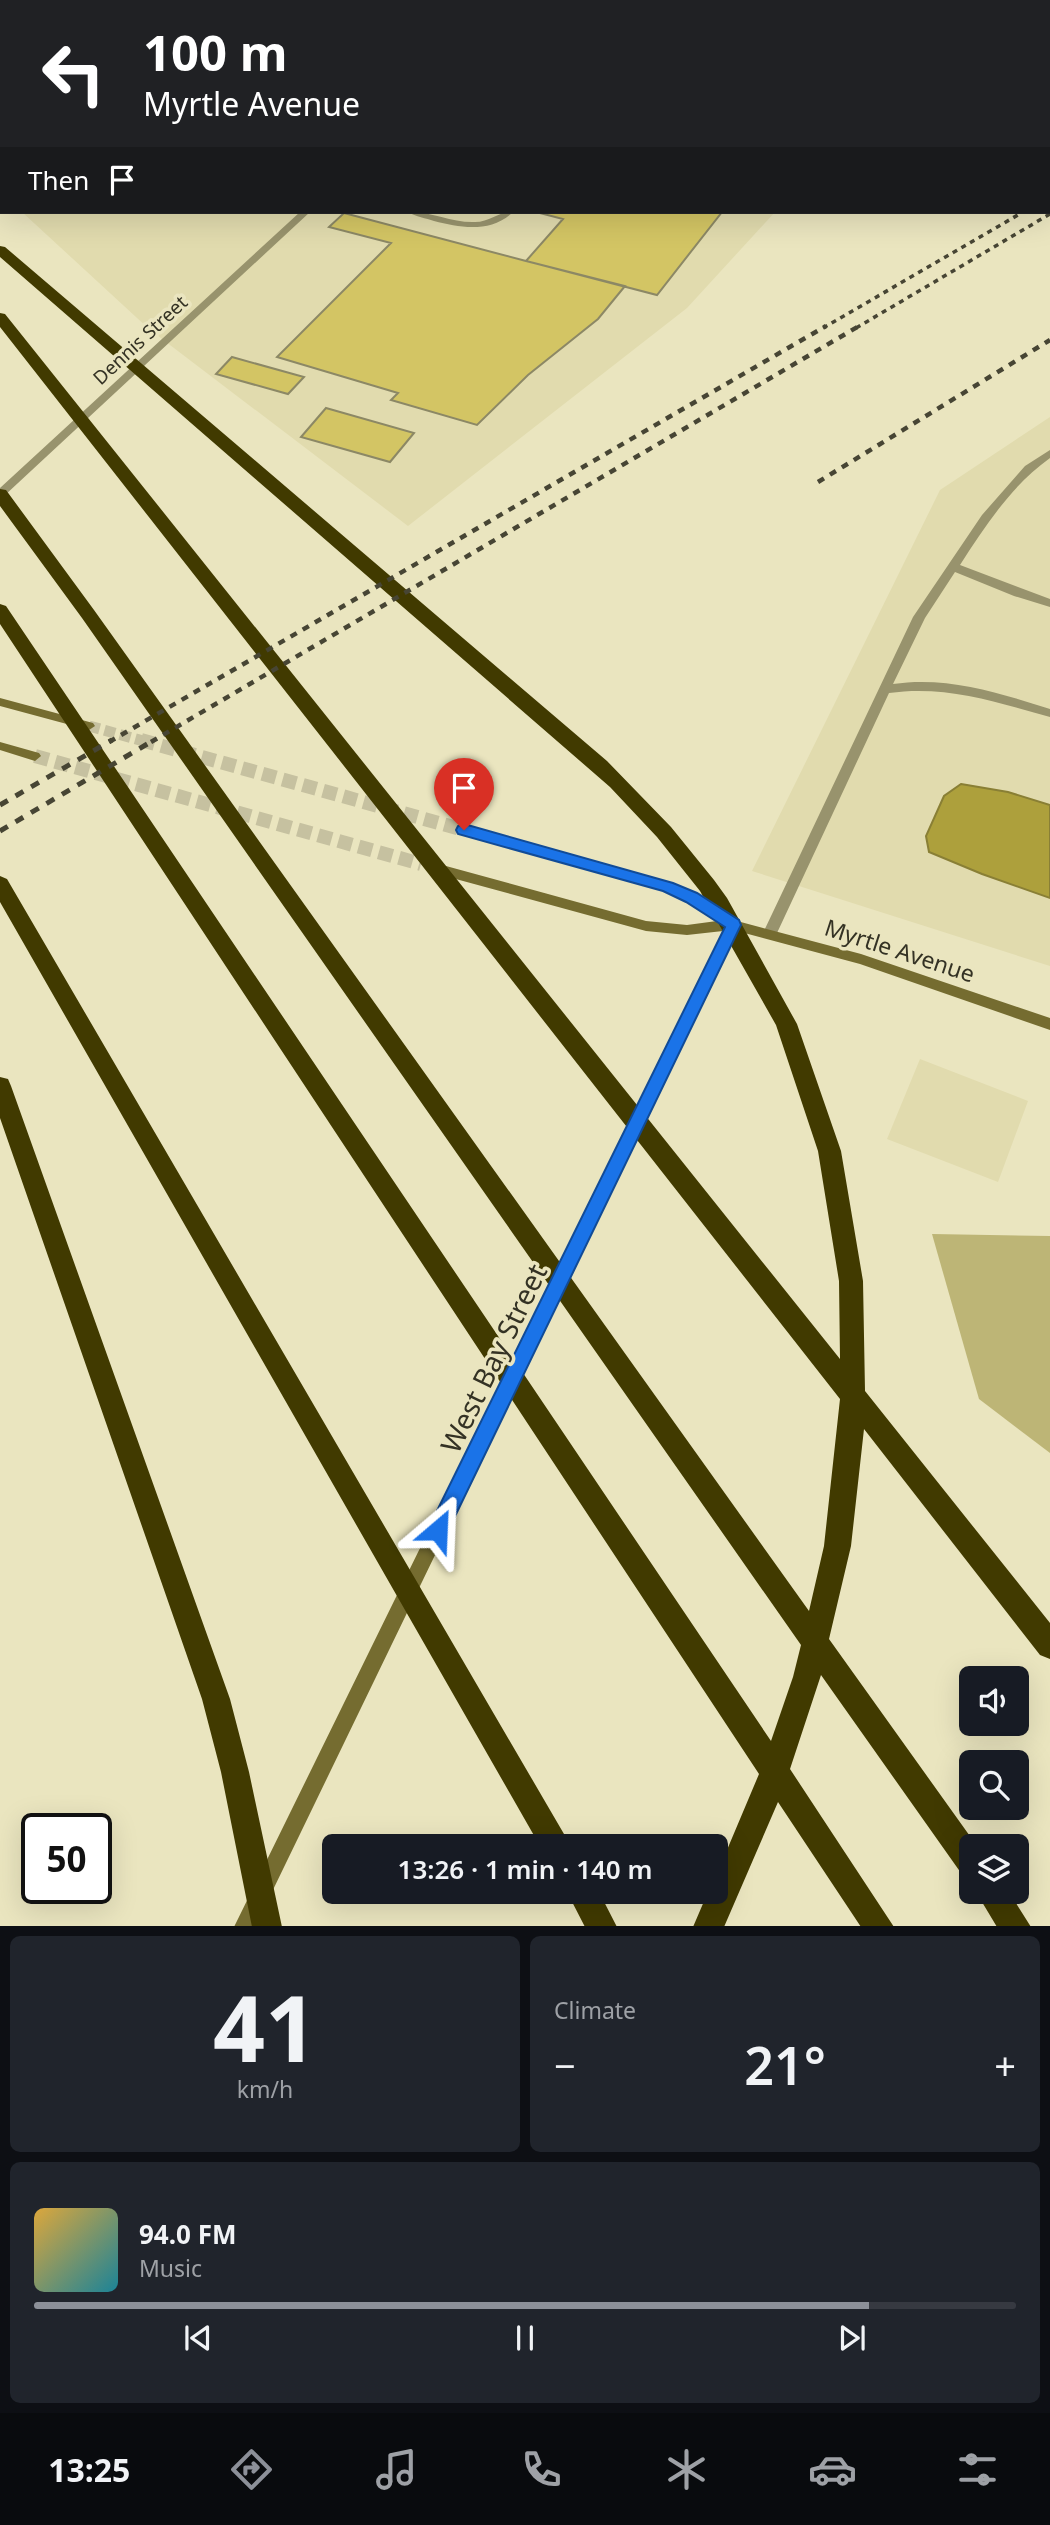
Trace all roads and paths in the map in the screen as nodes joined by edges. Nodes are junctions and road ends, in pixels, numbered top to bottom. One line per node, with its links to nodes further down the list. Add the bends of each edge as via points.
1 (303, 214): 7 (street, Dennis Street)
2 (421, 214): 3 (street, via 468,226 484,225)
3 (506, 214)
4 (0, 250): 32 (highway, via 646,810 721,905 780,1009 823,1125 841,1202 852,1278 856,1360 850,1454 823,1618 790,1736)
5 (0, 317): 18 (highway)
6 (1050, 453): 8 (street, via 1029,468 986,517)
7 (0, 494): 26 (highway)
8 (954, 567): 9 (street); 11 (street, via 919,617)
9 (1050, 603)
10 (0, 610): 33 (highway)
11 (883, 690): 13 (street, via 913,684 960,688); 21 (street)
12 (0, 702): 14 (main road)
13 (1050, 713)
14 (89, 726)
15 (0, 746): 16 (main road)
16 (35, 756)
17 (464, 830): 20 (main road, Myrtle Avenue, via 667,887)
18 (428, 866): 20 (main road, Myrtle Avenue, via 646,926 687,930); 24 (highway)
19 (0, 884): 25 (highway)
20 (733, 925): 21 (main road, Myrtle Avenue); 29 (main road, West Bay Street)
21 (770, 933): 22 (main road, Myrtle Avenue)
22 (1050, 1024)
23 (0, 1086): 30 (highway, via 209,1676 235,1772)
24 (1050, 1645)
25 (549, 1834)
26 (959, 1846)
27 (589, 1904): 31 (highway)
28 (1000, 1904): 34 (highway)
29 (244, 1926)
30 (267, 1926)
31 (601, 1926)
32 (708, 1926)
33 (878, 1926)
34 (1015, 1926)

